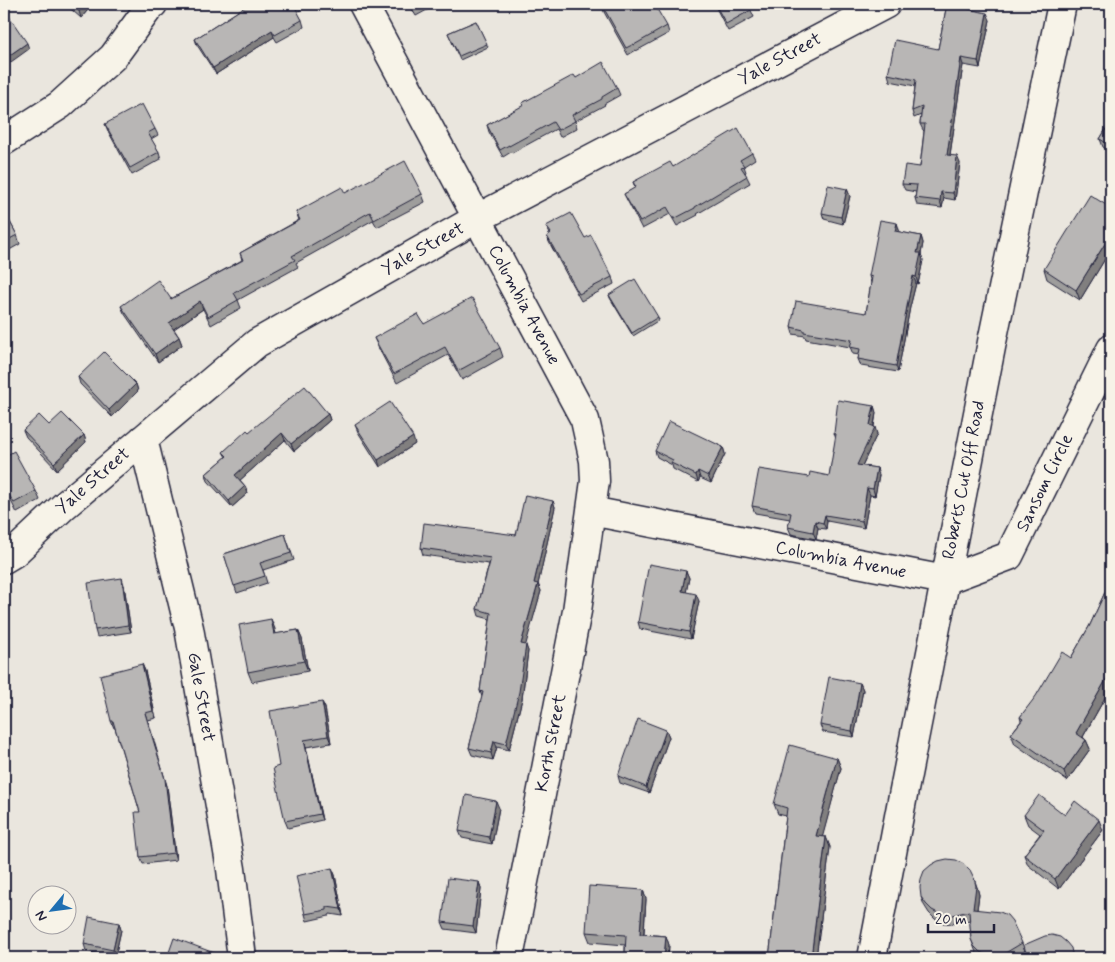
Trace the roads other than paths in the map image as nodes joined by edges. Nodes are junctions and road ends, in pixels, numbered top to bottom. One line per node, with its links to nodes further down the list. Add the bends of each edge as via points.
1 (153, 4): 5 (street, via 113,57 60,105)
2 (363, 4): 6 (street, Columbia Avenue)
3 (886, 4): 6 (street, Yale Street)
4 (1062, 4): 11 (street, Roberts Cut Off Road)
5 (4, 141)
6 (478, 218): 8 (street, Yale Street, via 257,343); 9 (street, Columbia Avenue, via 585,420 594,461)
7 (1111, 349): 11 (street, Sansom Circle, via 1009,556)
8 (143, 439): 10 (street, Yale Street); 12 (street, Gale Street, via 189,628 232,869)
9 (590, 519): 11 (street, Columbia Avenue); 13 (street, Korth Street, via 577,611)
10 (4, 560)
11 (945, 580): 14 (street, Roberts Cut Off Road)
12 (242, 958)
13 (509, 958)
14 (872, 958)

